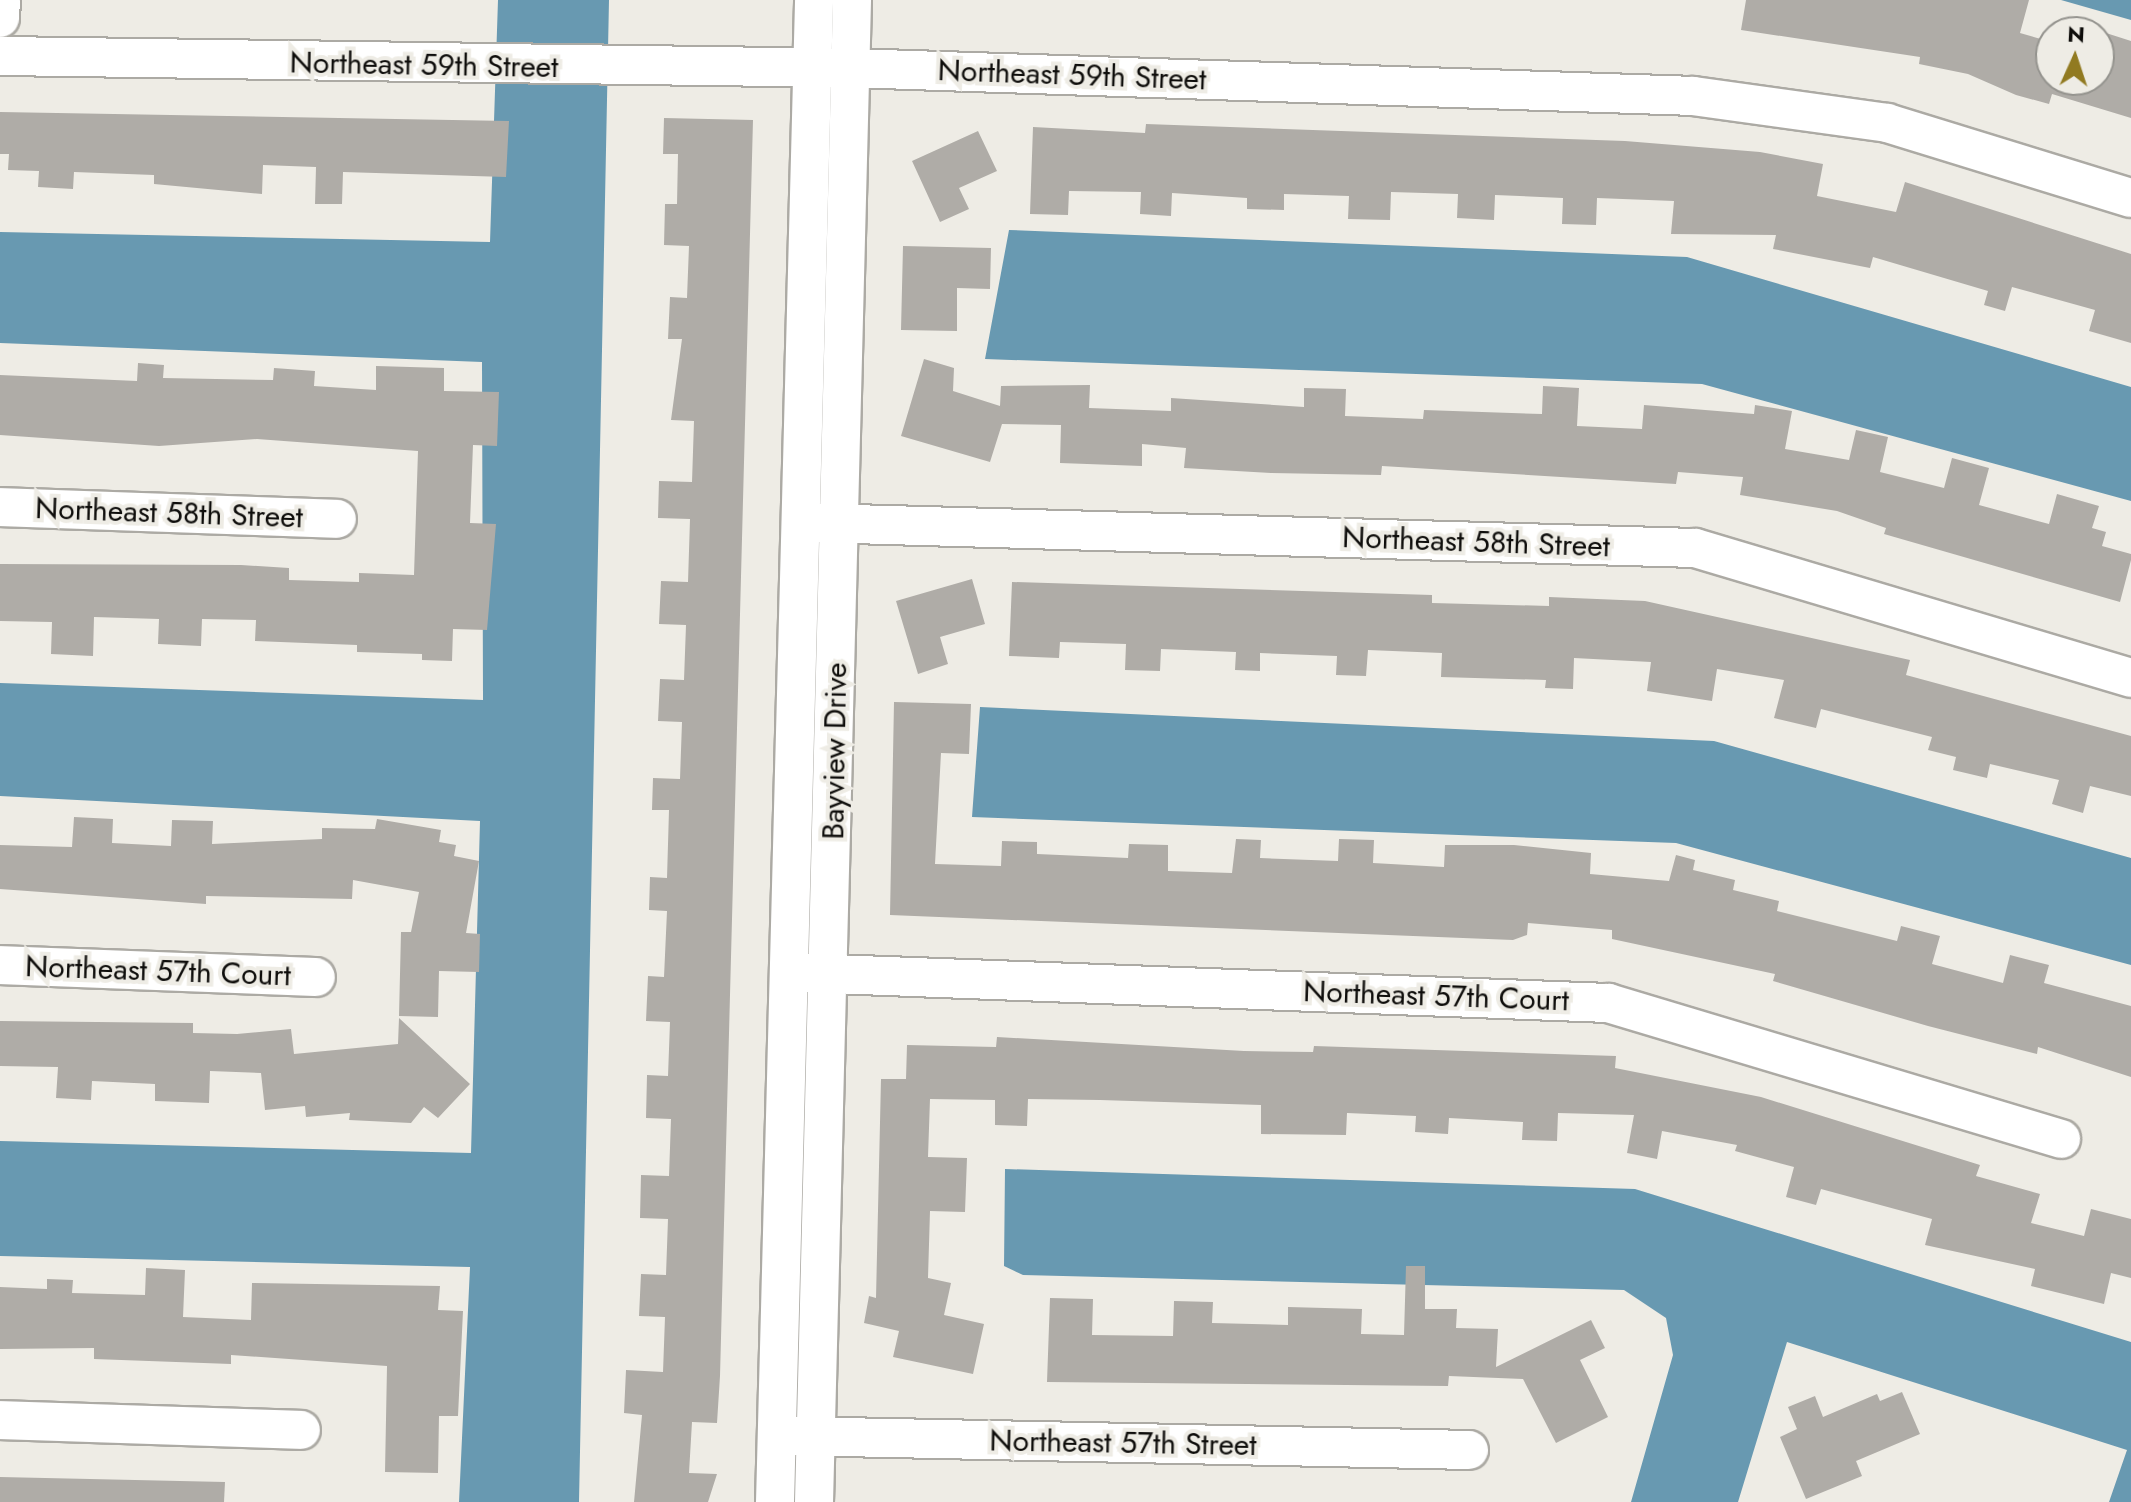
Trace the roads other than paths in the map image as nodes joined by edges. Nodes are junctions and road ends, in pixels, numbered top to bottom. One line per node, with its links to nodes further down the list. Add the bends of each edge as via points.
1 (1, 0): 4 (street)
2 (814, 0): 6 (street, Bayview Drive)
3 (852, 0): 7 (street, Bayview Drive)
4 (0, 18)
5 (0, 56): 6 (street, Northeast 59th Street, via 497,67)
6 (812, 67): 7 (street, Northeast 59th Street); 9 (street, Bayview Drive)
7 (851, 68): 8 (street, Northeast 59th Street, via 1693,96 1887,123); 10 (street, Bayview Drive)
8 (2131, 198)
9 (807, 284): 10 (street); 13 (street, Bayview Drive)
10 (846, 286): 14 (street, Bayview Drive)
11 (0, 507): 12 (street, Northeast 58th Street)
12 (337, 519)
13 (802, 523): 14 (street, Northeast 58th Street); 16 (street, Bayview Drive)
14 (841, 524): 15 (street, Northeast 58th Street, via 1695,548); 17 (street, Bayview Drive)
15 (2131, 678)
16 (797, 722): 17 (street); 19 (street, Bayview Drive)
17 (836, 724): 20 (street, Bayview Drive)
18 (0, 965): 21 (street, Northeast 57th Court)
19 (791, 973): 20 (street, Northeast 57th Court); 23 (street, Bayview Drive)
20 (830, 974): 22 (street, Northeast 57th Court, via 1608,1003); 24 (street, Bayview Drive)
21 (316, 977)
22 (2061, 1139)
23 (785, 1188): 24 (street); 27 (street, Bayview Drive)
24 (823, 1189): 28 (street, Bayview Drive)
25 (0, 1420): 26 (street)
26 (301, 1430)
27 (777, 1436): 28 (street, Northeast 57th Street); 30 (street, Bayview Drive)
28 (815, 1437): 29 (street, Northeast 57th Street); 31 (street, Bayview Drive)
29 (1469, 1450)
30 (775, 1502)
31 (814, 1502)

